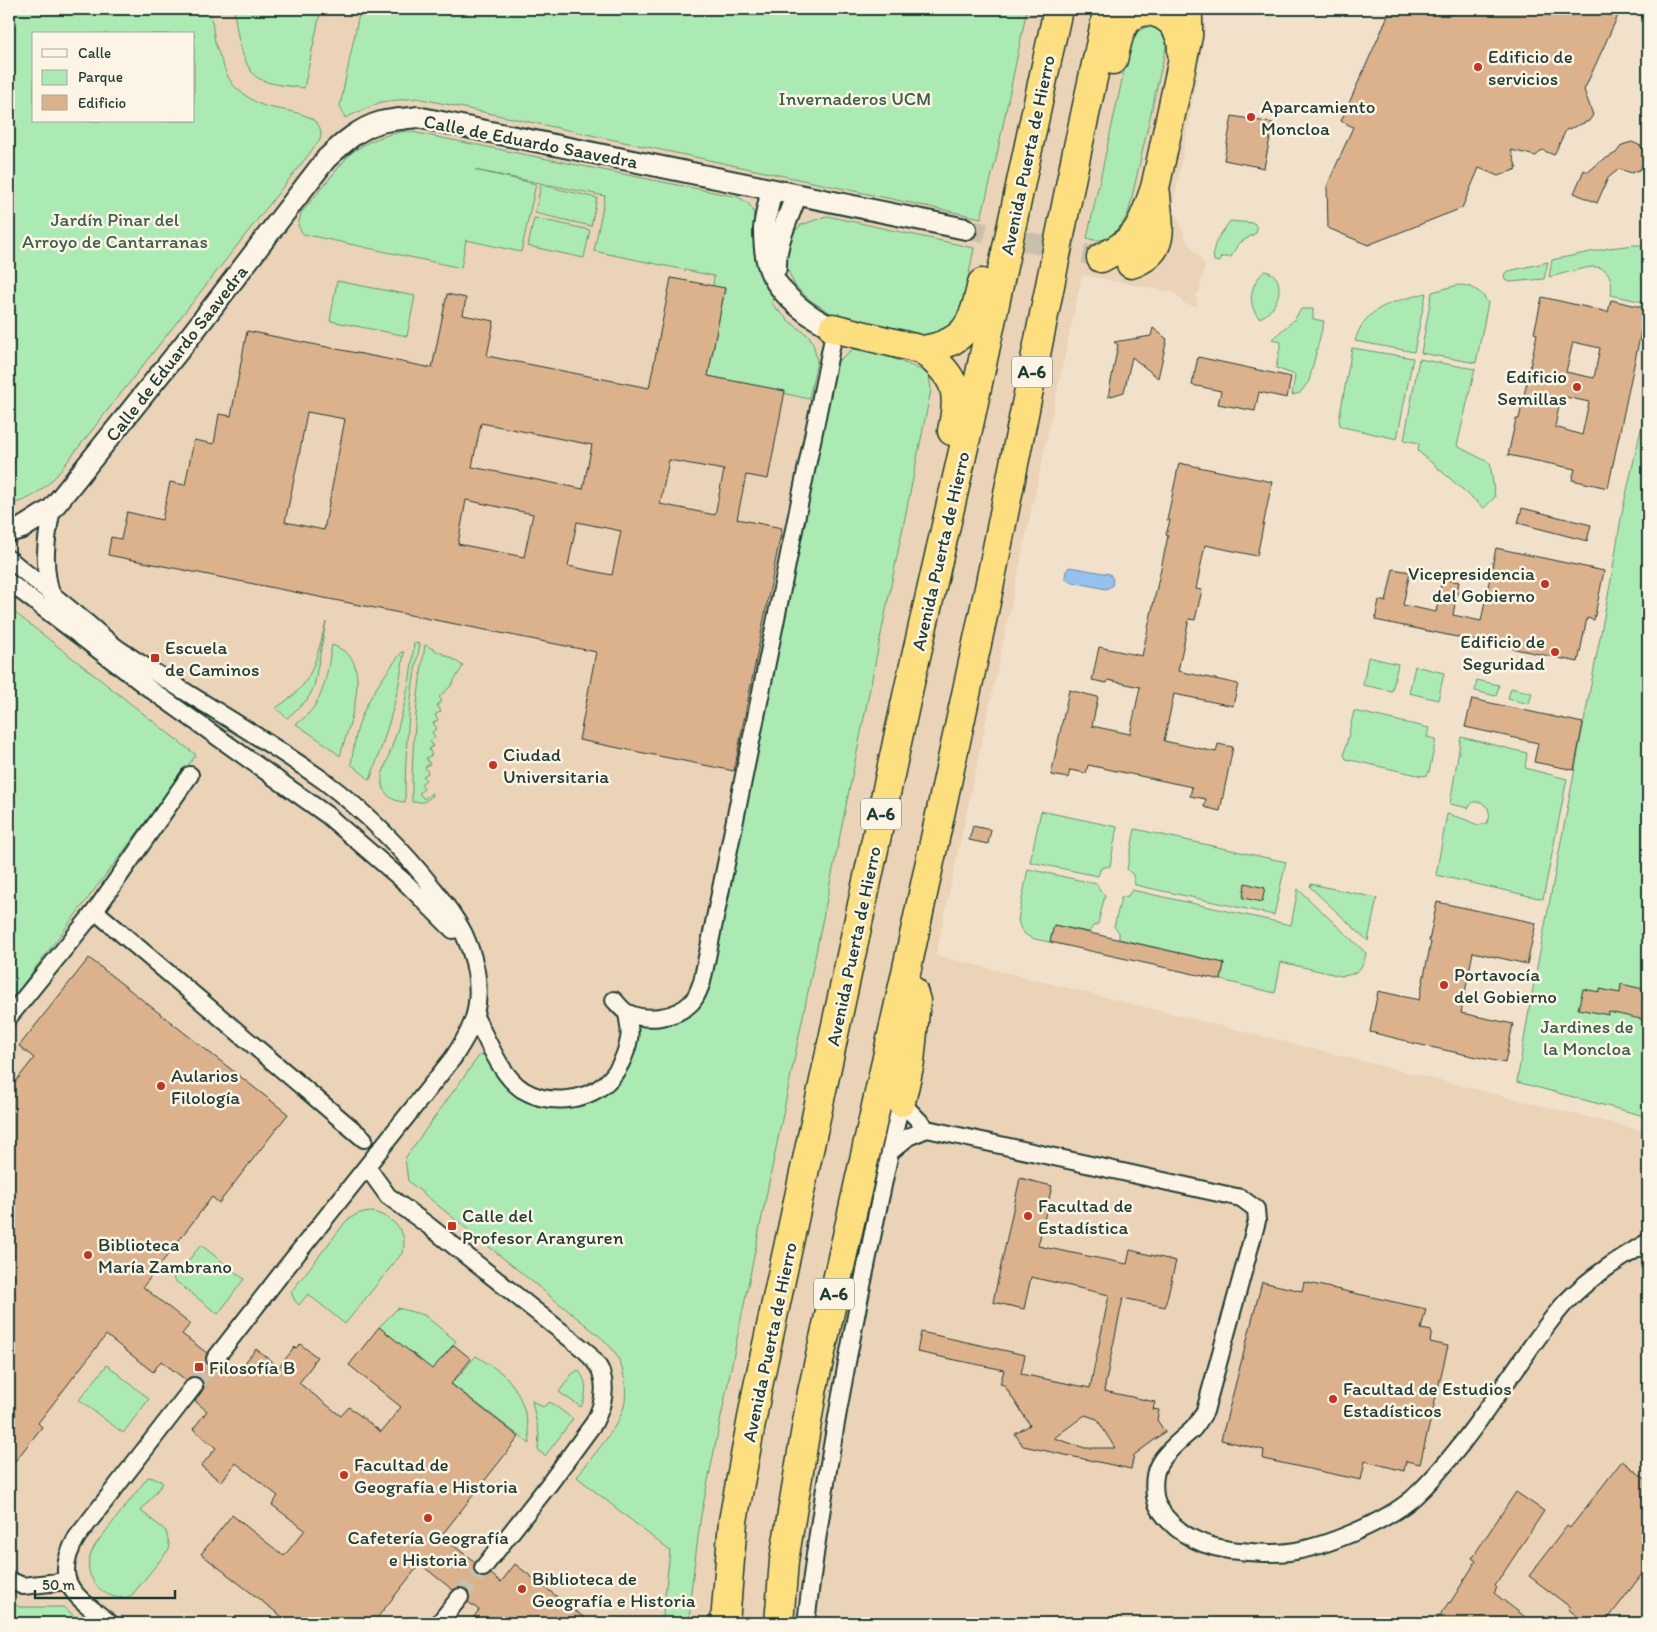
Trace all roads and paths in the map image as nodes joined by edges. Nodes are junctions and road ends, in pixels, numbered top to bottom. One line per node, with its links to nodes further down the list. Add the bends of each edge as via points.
1 (1108, 9): 5 (highway, A-6)
2 (1185, 9): 4 (highway, via 1188,36)
3 (1056, 17): 14 (highway, via 1030,71 975,312 955,340); 21 (highway, Avenida Puerta de Hierro / A-6)
4 (1182, 62): 5 (highway, via 1182,42 1172,22 1159,13 1145,10 1130,18 1120,33 1099,119 1090,140); 6 (highway)
5 (1076, 156): 25 (highway, A-6, via 989,588)
6 (1155, 188): 10 (highway, via 1135,234 1127,243); 11 (highway, via 1159,224 1157,244 1144,259)
7 (772, 190): 8 (street, Calle de Eduardo Saavedra); 12 (street, via 764,227 766,257 771,274); 15 (street, Calle de Eduardo Saavedra, via 417,118 381,122 364,129 326,159)
8 (796, 195): 9 (street, Calle de Eduardo Saavedra); 12 (street, via 776,254)
9 (966, 229)
10 (1095, 256): 11 (street)
11 (1131, 264)
12 (780, 286): 13 (street, via 806,313)
13 (833, 328): 14 (highway); 27 (street, via 702,982 691,1003 675,1013 654,1018)
14 (923, 350): 21 (highway, via 948,376 957,399 905,657)
15 (52, 509): 16 (street, Calle de Eduardo Saavedra, via 22,528); 19 (street, via 45,548)
16 (9, 532)
17 (9, 559): 19 (street)
18 (9, 582): 20 (street)
19 (51, 593): 20 (street, via 61,616); 24 (street, via 121,650 325,782 368,818 420,872 450,910 464,932)
20 (73, 630): 24 (street, via 151,690 327,815 450,925)
21 (909, 687): 44 (highway, Avenida Puerta de Hierro / A-6, via 757,1392 733,1521)
22 (190, 775): 23 (street)
23 (95, 911): 28 (street); 32 (street)
24 (475, 960): 29 (street, via 478,984)
25 (907, 968): 30 (highway, via 916,1001 910,1062); 45 (highway, A-6, via 812,1392 784,1561)
26 (614, 1000): 27 (street)
27 (627, 1013): 29 (street, via 630,1037 626,1053 606,1083 572,1099 556,1100 523,1090 511,1079)
28 (9, 1017)
29 (475, 1017): 34 (street, via 453,1058)
30 (901, 1102): 31 (street); 33 (street)
31 (927, 1129): 33 (street, via 908,1137); 35 (street, via 1241,1198 1256,1209 1257,1221 1205,1411 1158,1466 1153,1489 1157,1504 1179,1530 1198,1542 1230,1551 1290,1552 1318,1545 1348,1535 1411,1499 1434,1478 1567,1301 1616,1261)
32 (364, 1140)
33 (890, 1152): 46 (street, via 839,1398)
34 (367, 1167): 36 (street); 38 (street, via 388,1196 587,1352 601,1371 604,1396 594,1423)
35 (1648, 1242)
36 (215, 1359)
37 (194, 1386): 40 (street, via 77,1537 65,1565)
38 (483, 1568)
39 (9, 1580): 40 (street, via 23,1586)
40 (67, 1581): 42 (street, via 78,1597)
41 (460, 1596): 43 (street)
42 (110, 1623)
43 (438, 1623)
44 (725, 1623)
45 (779, 1623)
46 (806, 1623)

